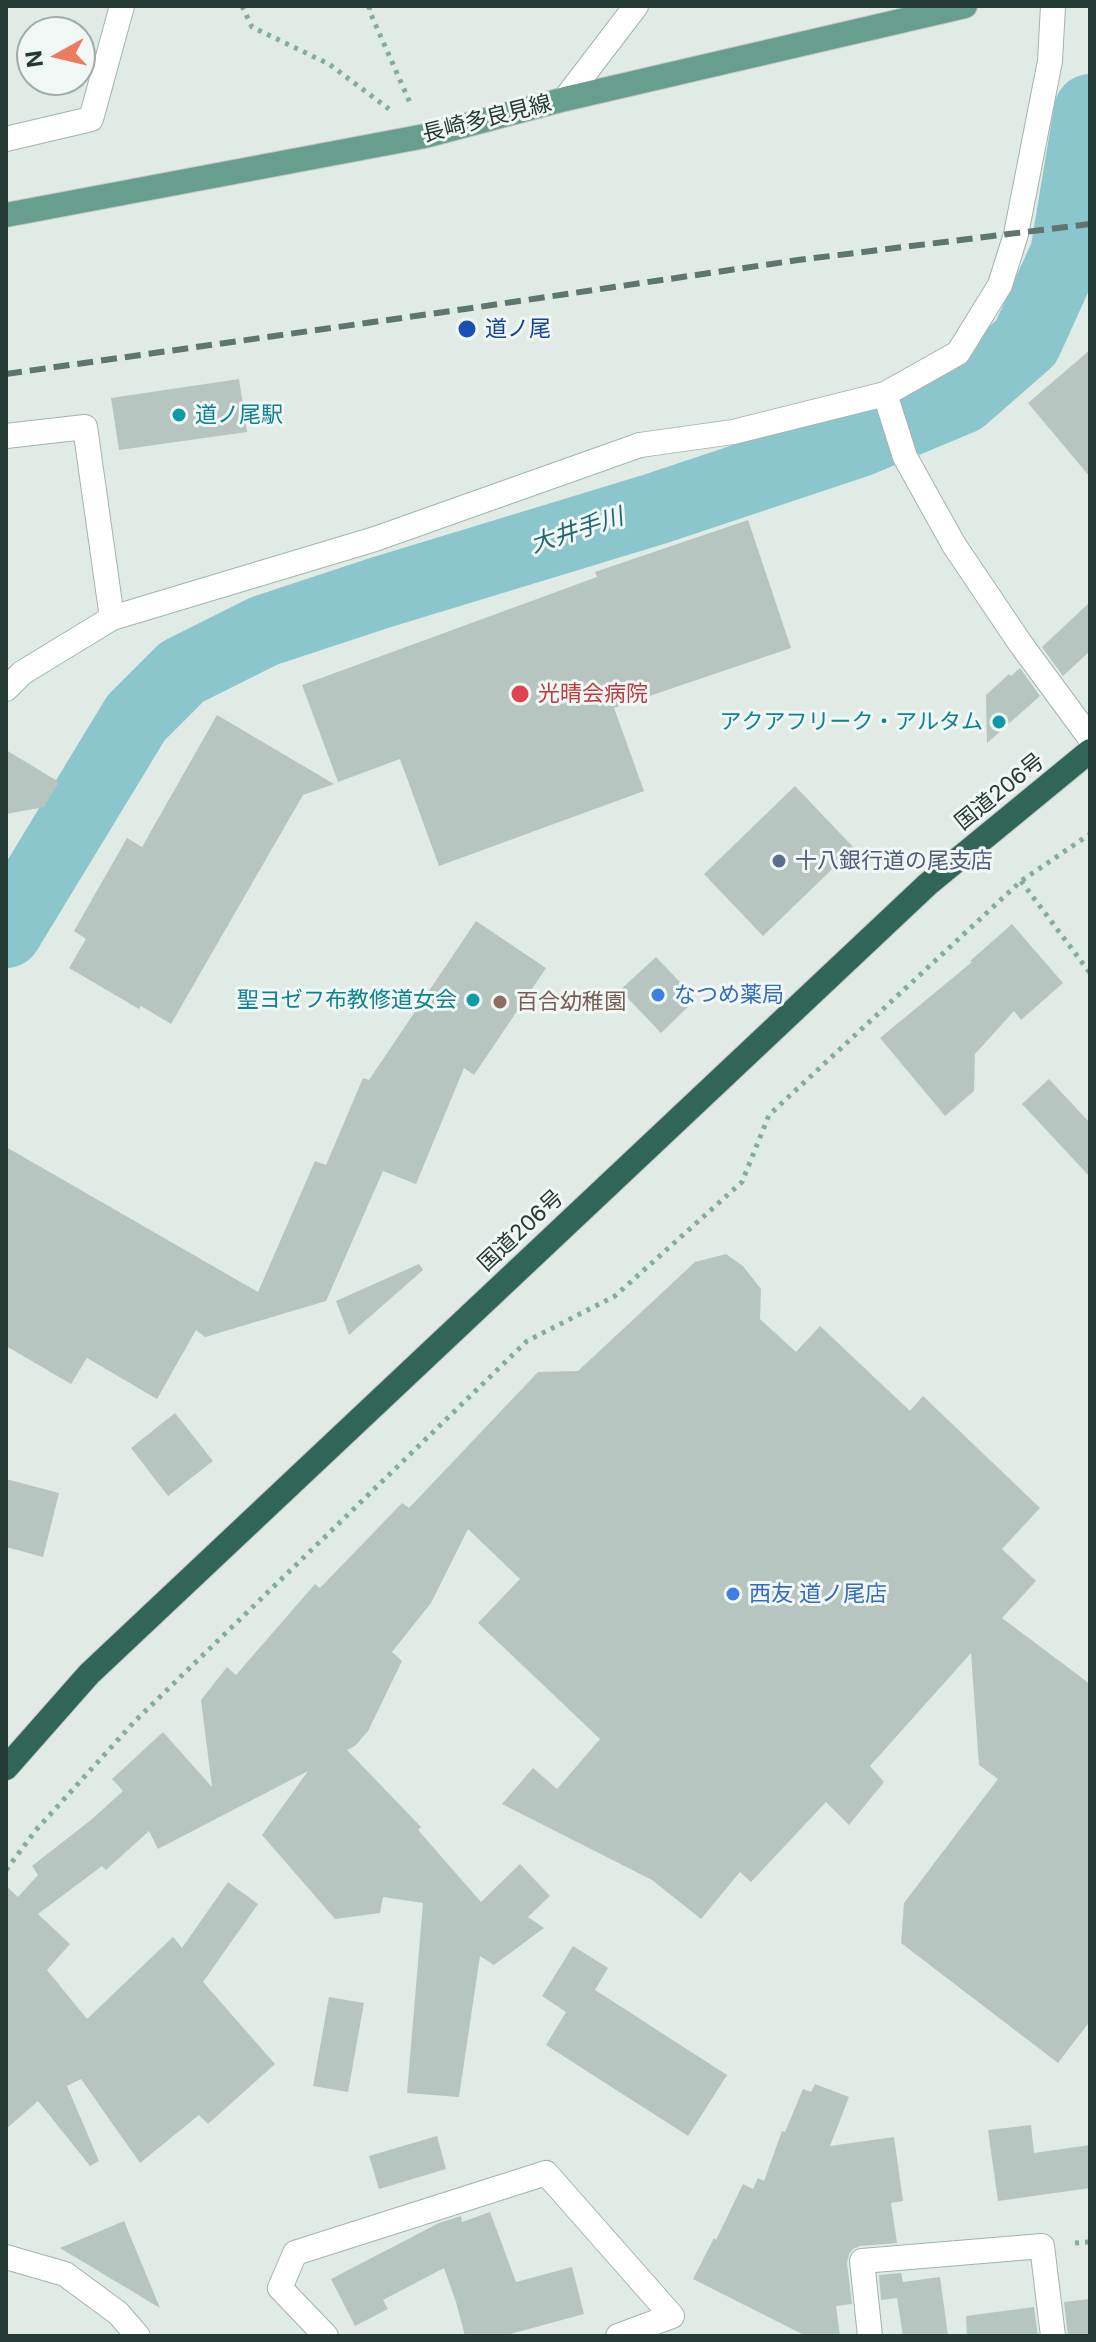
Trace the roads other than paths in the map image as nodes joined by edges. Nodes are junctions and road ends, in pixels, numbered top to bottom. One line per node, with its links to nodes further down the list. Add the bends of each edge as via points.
1 (122, 6): 6 (street, via 91,119)
2 (636, 6): 5 (street)
3 (965, 6): 5 (main road, 長崎多良見線)
4 (1053, 6): 8 (street, via 1050,61 1016,234 1000,285 958,353)
5 (565, 99): 7 (main road, 長崎多良見線, via 425,136)
6 (6, 139)
7 (6, 215)
8 (887, 400): 10 (street, via 640,445 375,539); 12 (street, via 905,457 954,545)
9 (6, 436): 10 (street, via 85,427)
10 (112, 618): 11 (street, via 22,673)
11 (6, 689)
12 (1090, 738)
13 (1090, 751): 14 (highway, 国道206号, via 917,895 89,1674)
14 (6, 1768)
15 (6, 2257): 16 (street, via 65,2274 118,2313)
16 (138, 2336)
17 (326, 2336): 18 (street, via 280,2288 295,2253 546,2173 672,2316)
18 (618, 2336)
19 (870, 2336): 20 (street, via 862,2261 1042,2246)
20 (1053, 2336)

